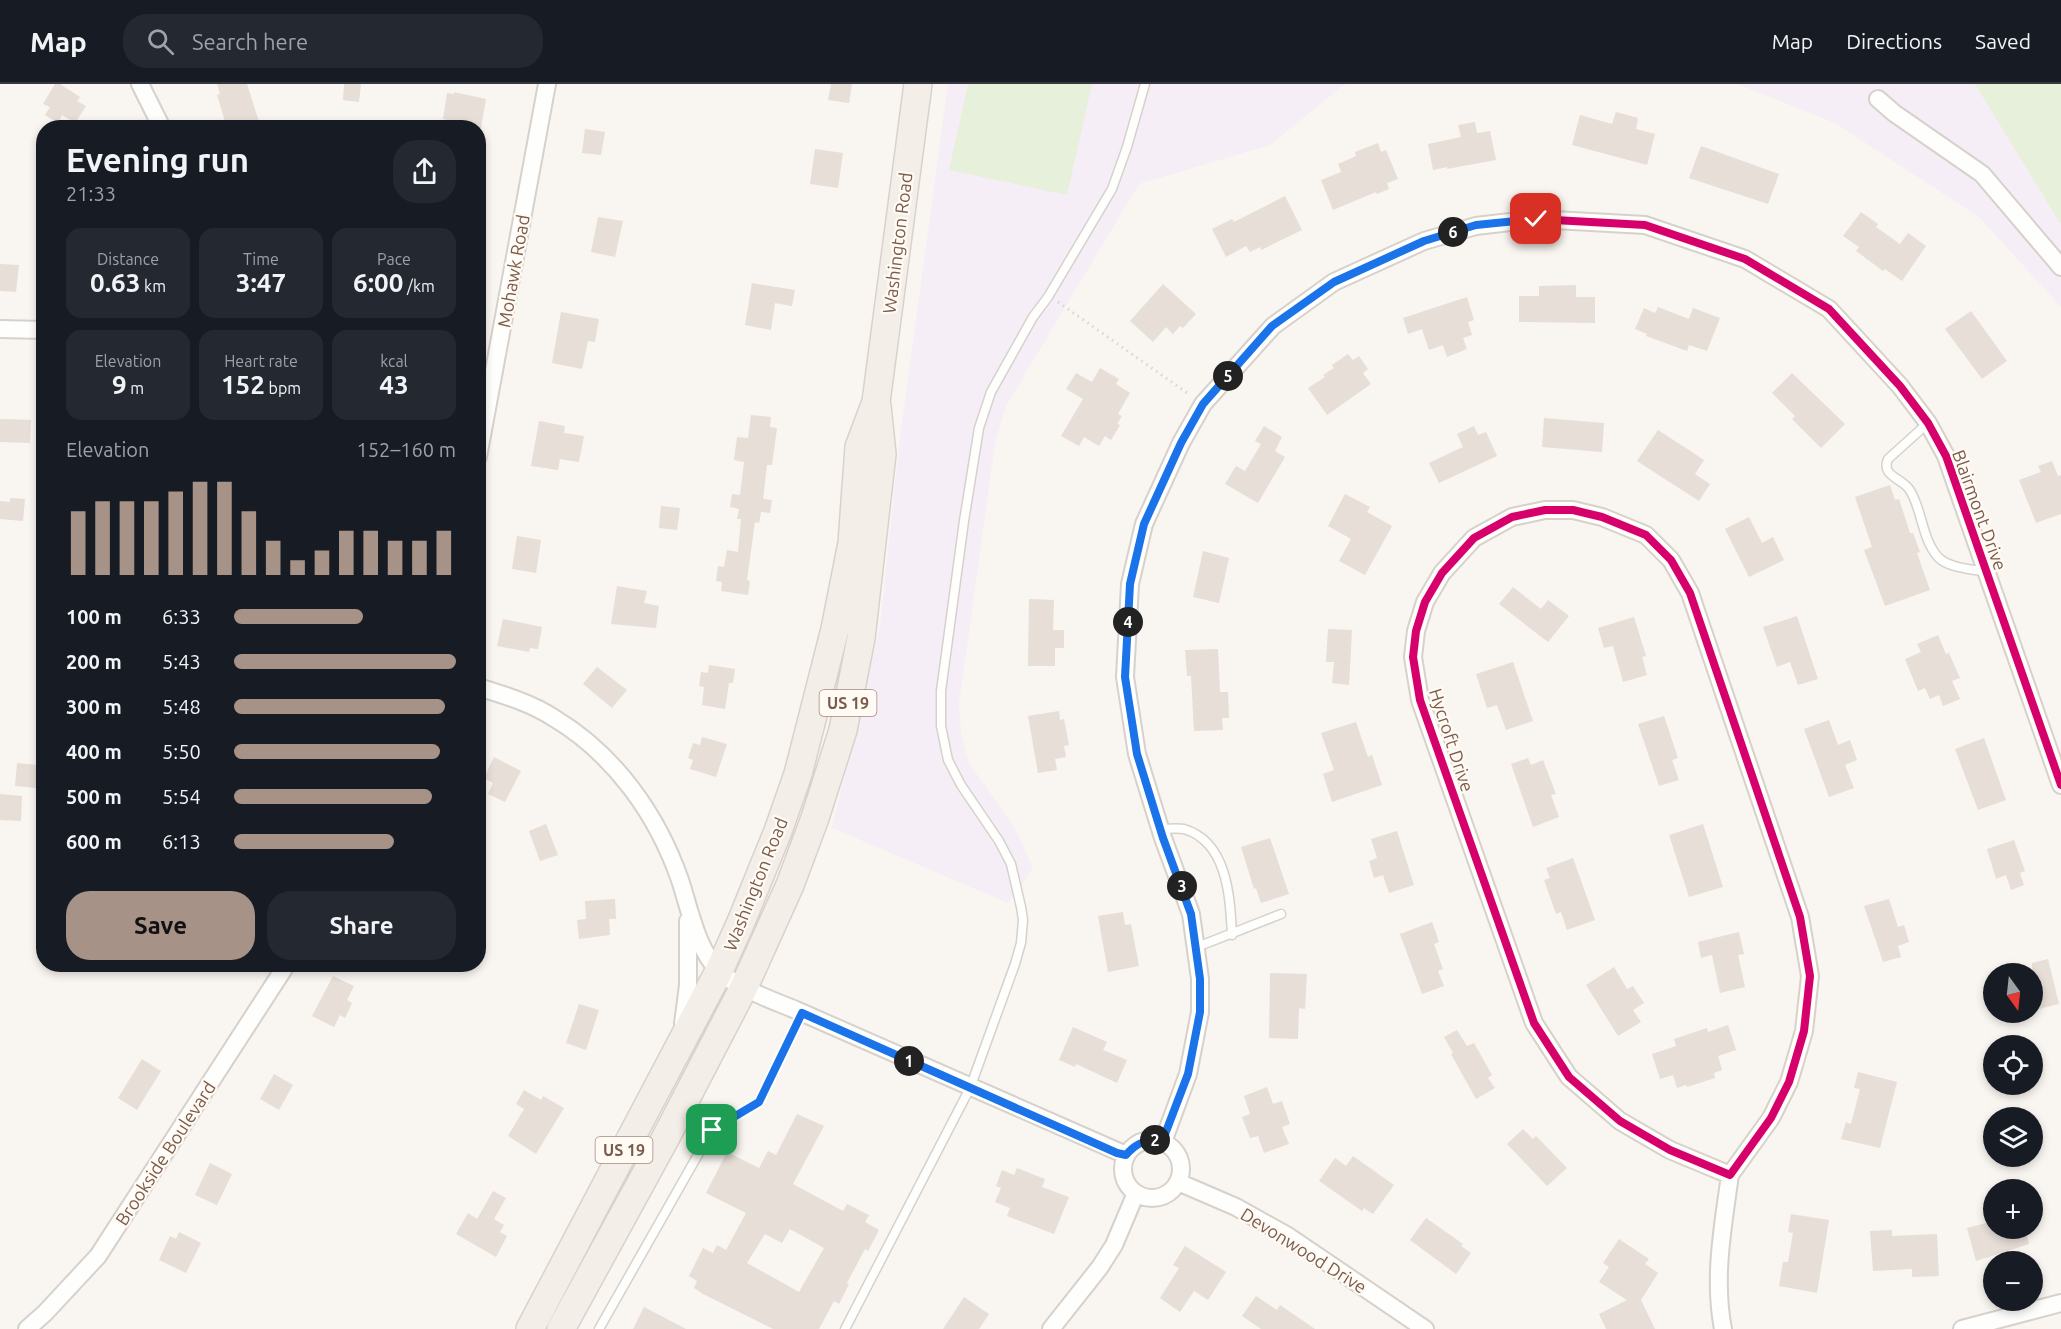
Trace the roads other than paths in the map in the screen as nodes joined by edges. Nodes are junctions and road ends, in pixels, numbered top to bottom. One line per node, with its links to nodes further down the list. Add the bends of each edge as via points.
1 (140, 84): 6 (street)
2 (547, 84): 11 (street, Mohawk Road)
3 (918, 84): 10 (main road, Washington Road / US 19)
4 (1145, 84): 26 (lane, via 1112,189 1020,339 991,392 979,428 944,668 940,726 948,760 1011,864 1023,920 1015,964)
5 (1878, 99): 7 (street, via 1982,174)
6 (158, 120)
7 (2061, 267)
8 (0, 329): 9 (street)
9 (36, 330)
10 (876, 402): 21 (main road, Washington Road / US 19, via 859,447 851,549 833,639 798,774 755,890); 23 (main road, Washington Road / US 19, via 882,454 872,554 843,729 790,885)
11 (486, 414)
12 (1928, 423): 13 (street, Blairmont Drive, via 1946,456); 13 (lane, via 1888,459 1888,473 1910,490 1929,544 1940,559); 16 (street, Blairmont Drive, via 1900,386 1829,309 1745,259 1645,225 1536,219 1476,225 1424,241 1334,282 1272,326 1203,404 1144,524 1130,584 1125,677 1137,754)
13 (1986, 572): 15 (street, Blairmont Drive)
14 (486, 689): 17 (street, via 553,717 614,767 661,834)
15 (2061, 785)
16 (1160, 829): 19 (lane, via 1184,829 1203,840 1221,861 1230,898); 20 (street, Blairmont Drive, via 1191,914)
17 (687, 902): 21 (street, via 700,939); 25 (street, via 688,985)
18 (1281, 914): 19 (lane)
19 (1232, 934): 20 (lane)
20 (1197, 947): 27 (street, Blairmont Drive, via 1200,1012 1195,1044)
21 (719, 971): 23 (street); 25 (main road, Washington Road / US 19)
22 (281, 972): 33 (street, Brookside Boulevard, via 98,1256)
23 (744, 987): 24 (street); 35 (main road, Washington Road / US 19)
24 (802, 1013): 26 (street); 36 (lane, via 759,1102 712,1130)
25 (680, 1046): 34 (main road, Washington Road / US 19)
26 (970, 1088): 28 (street); 37 (lane)
27 (1162, 1142): 28 (street, via 1146,1140); 30 (street, via 1178,1154)
28 (1126, 1155): 31 (street, via 1125,1180)
29 (1730, 1175): 29 (street, Hycroft Drive, via 1670,1150 1620,1121 1569,1077 1530,1012 1420,700 1413,657 1425,602 1442,573 1474,538 1512,517 1545,510 1573,510 1602,517 1646,535 1671,560 1690,593 1800,917 1810,976 1804,1031 1789,1082 1771,1118); 40 (street, Hycroft Drive, via 1719,1260)
30 (1178, 1182): 31 (street, via 1164,1196 1145,1197); 39 (street, Devonwood Drive, via 1236,1207 1288,1236)
31 (1136, 1193): 38 (street, via 1114,1245)
32 (2061, 1303): 41 (street)
33 (27, 1329)
34 (530, 1329)
35 (561, 1329)
36 (599, 1329)
37 (845, 1329)
38 (1051, 1329)
39 (1425, 1329)
40 (1723, 1329)
41 (1962, 1329)

